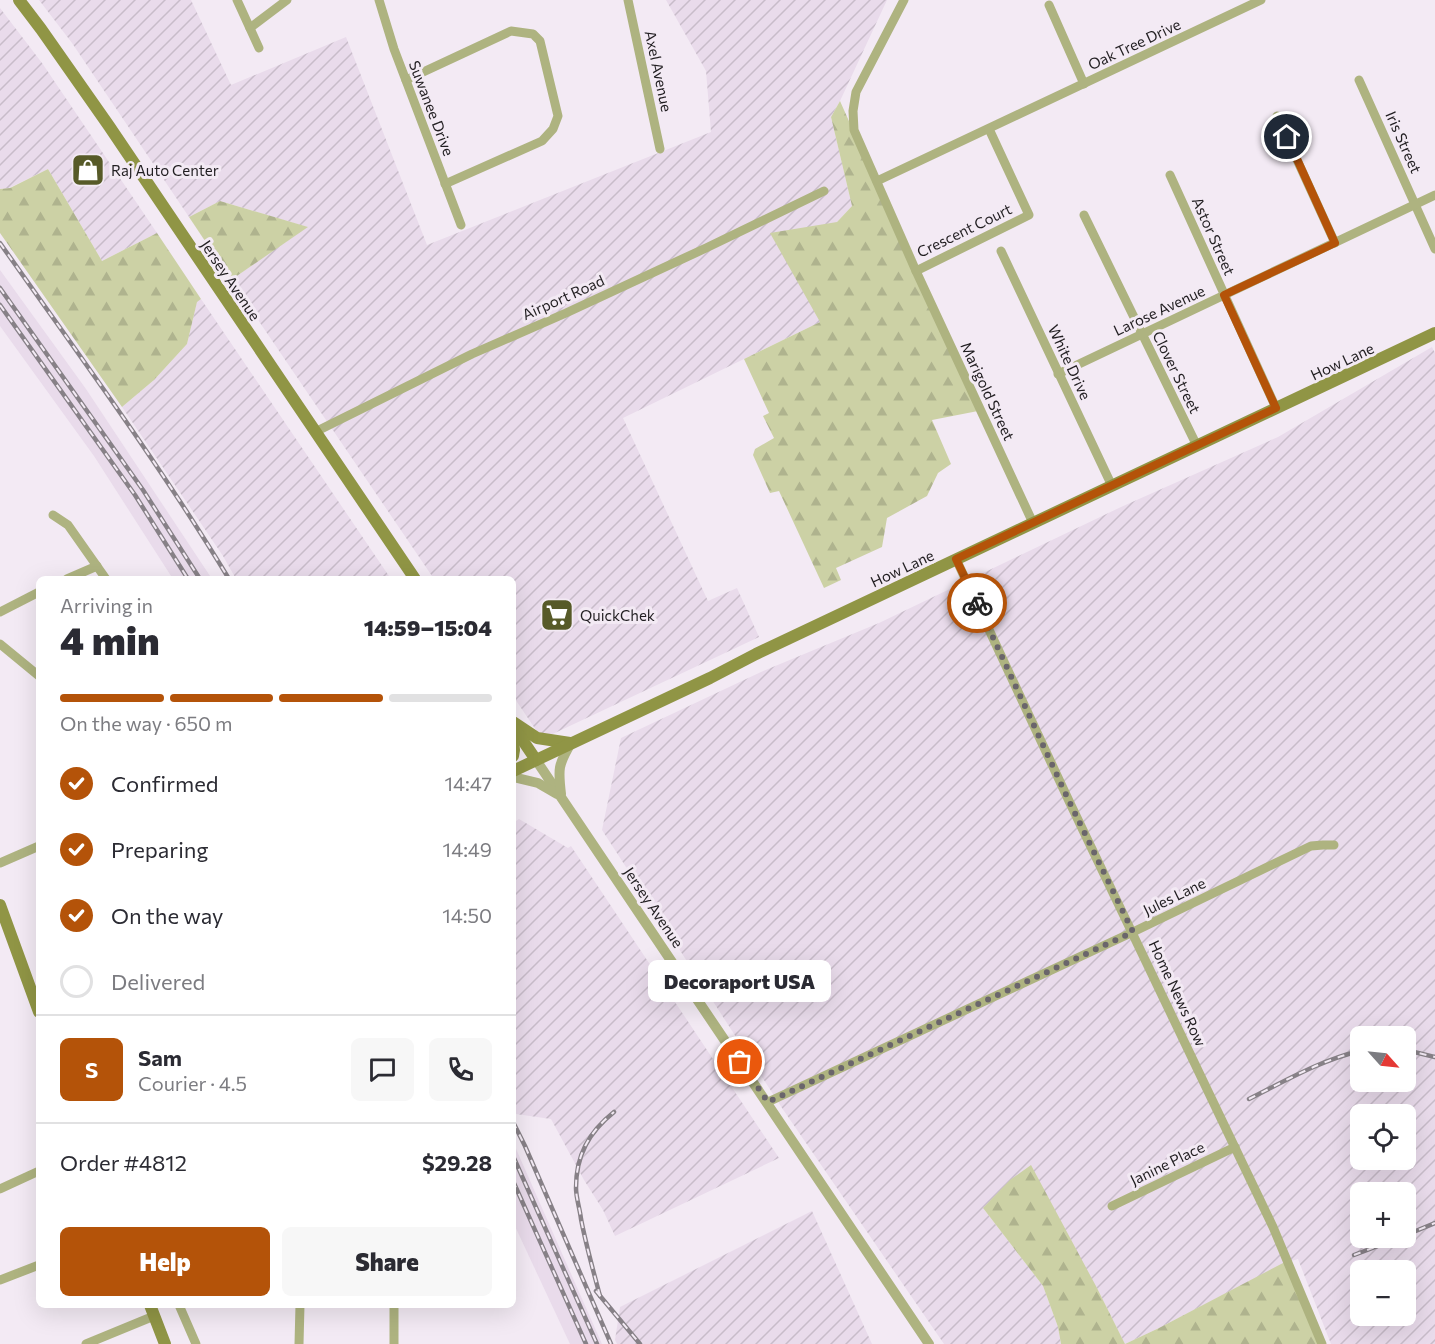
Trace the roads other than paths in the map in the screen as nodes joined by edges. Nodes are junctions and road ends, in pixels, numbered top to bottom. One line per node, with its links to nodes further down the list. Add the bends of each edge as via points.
1 (19, 0): 34 (main road, Jersey Avenue, via 109,126)
2 (237, 0): 9 (street)
3 (287, 0): 9 (street)
4 (379, 0): 11 (street, Suwanee Drive)
5 (628, 0): 16 (street, Axel Avenue)
6 (904, 0): 18 (street, Crescent Court, via 856,92 853,111 854,130)
7 (1261, 0): 13 (street, Oak Tree Drive)
8 (1048, 5): 13 (street)
9 (250, 28): 10 (street)
10 (259, 48)
11 (406, 80): 19 (street, Suwanee Drive); 19 (street, via 511,31 533,34 540,41 558,116 553,129 542,141)
12 (1359, 80): 22 (street, Iris Street)
13 (1084, 84): 15 (street)
14 (1277, 116): 25 (street)
15 (989, 129): 18 (street); 28 (street, Crescent Court, via 1029,215)
16 (660, 149)
17 (1170, 175): 29 (street, Astor Street)
18 (877, 181): 28 (street, Crescent Court)
19 (446, 184): 24 (street, Suwanee Drive)
20 (824, 191): 34 (street, Airport Road, via 472,354)
21 (1435, 195): 22 (street, Larose Avenue)
22 (1415, 205): 25 (street, Larose Avenue); 26 (street, Iris Street)
23 (1084, 215): 30 (street, Clover Street)
24 (461, 225)
25 (1335, 243): 29 (street, Larose Avenue)
26 (1435, 249)
27 (1001, 252): 32 (street, White Drive)
28 (916, 271): 38 (street, Marigold Street)
29 (1224, 295): 30 (street, Larose Avenue); 33 (street, Astor Street)
30 (1142, 334): 32 (street, Larose Avenue); 35 (street, Clover Street)
31 (1434, 337): 33 (main road, How Lane)
32 (1058, 374): 36 (street, White Drive)
33 (1276, 408): 35 (main road, How Lane)
34 (315, 432): 43 (main road, Jersey Avenue)
35 (1197, 446): 36 (main road, How Lane)
36 (1112, 486): 38 (main road, How Lane)
37 (53, 515): 40 (street, via 68,525)
38 (1033, 523): 39 (main road, How Lane)
39 (956, 559): 50 (main road, How Lane); 59 (street, Home News Row)
40 (97, 566): 41 (street); 42 (street)
41 (74, 576)
42 (104, 576)
43 (413, 576)
44 (36, 593): 45 (street)
45 (0, 612)
46 (0, 644): 47 (street)
47 (36, 674)
48 (516, 726): 50 (main road, via 537,738)
49 (516, 729): 51 (main road, Jersey Avenue)
50 (571, 744): 51 (main road, How Lane); 54 (street, via 559,769)
51 (536, 760): 52 (main road, How Lane); 54 (street, Jersey Avenue)
52 (516, 770)
53 (516, 778): 54 (street, via 538,783)
54 (562, 797): 61 (street, Jersey Avenue)
55 (1334, 845): 59 (street, Jules Lane, via 1311,846)
56 (36, 847): 57 (street)
57 (0, 863)
58 (0, 905): 60 (main road)
59 (1133, 932): 61 (street, Jules Lane); 62 (street, Home News Row)
60 (36, 995)
61 (768, 1102): 77 (street, Jersey Avenue)
62 (1235, 1147): 65 (street, Janine Place); 78 (street, Home News Row)
63 (36, 1172): 64 (street)
64 (0, 1189)
65 (1112, 1206)
66 (36, 1266): 67 (street)
67 (0, 1280)
68 (180, 1308): 74 (street)
69 (300, 1308): 75 (street)
70 (394, 1308): 76 (street)
71 (152, 1311): 72 (street); 73 (main road)
72 (86, 1344)
73 (165, 1344)
74 (196, 1344)
75 (299, 1344)
76 (394, 1344)
77 (929, 1344)
78 (1322, 1344)

